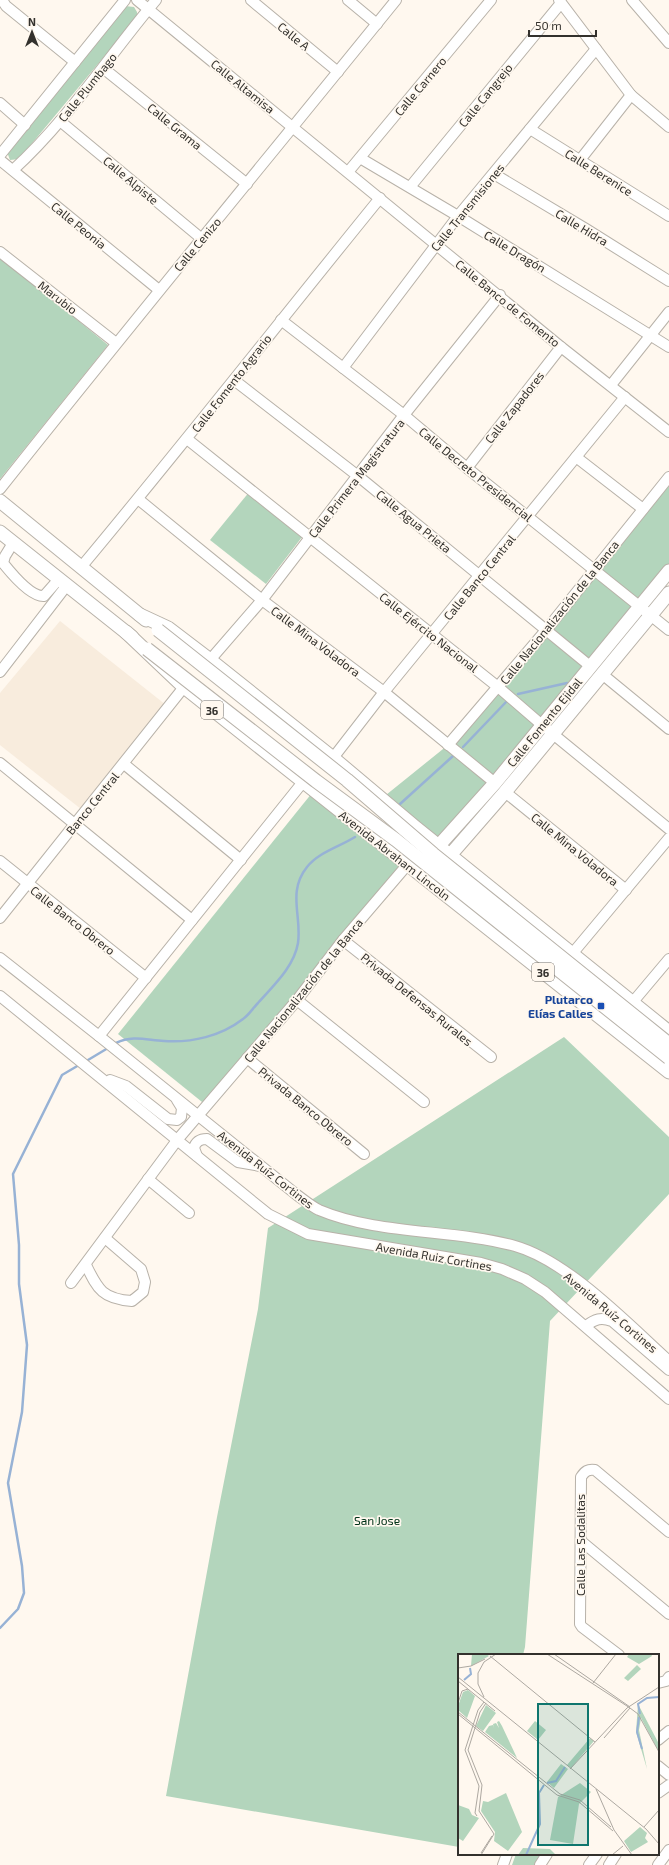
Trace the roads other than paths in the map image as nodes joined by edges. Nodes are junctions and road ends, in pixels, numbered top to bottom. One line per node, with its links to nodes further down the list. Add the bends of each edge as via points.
1 (2, 0): 15 (street)
2 (125, 0): 15 (street, Calle Plumbago)
3 (137, 0): 11 (street, Calle Altamisa)
4 (156, 0): 11 (street, Calle Plumbago)
5 (251, 0): 17 (street, Calle A)
6 (348, 0): 12 (street)
7 (396, 0): 12 (street, Calle Cenizo)
8 (491, 0): 26 (street, Calle Carnero)
9 (634, 1): 13 (street)
10 (560, 2): 14 (street); 33 (street, Calle Cangrejo)
11 (148, 9): 16 (street, Calle Plumbago); 23 (street, Calle Altamisa)
12 (377, 24): 17 (street, Calle Cenizo)
13 (669, 43)
14 (596, 49): 18 (street); 24 (street, Calle Transmisiones)
15 (75, 62): 21 (street, Calle Plumbago)
16 (103, 68): 20 (street, Calle Plumbago); 32 (street, Calle Grama)
17 (338, 72): 23 (street, Calle Cenizo)
18 (631, 95): 22 (street); 28 (street)
19 (0, 103): 21 (street)
20 (60, 121): 29 (street, Calle Plumbago); 37 (street, Calle Alpiste)
21 (25, 125): 25 (street, Calle Plumbago)
22 (669, 126)
23 (294, 128): 30 (street, Calle Altamisa); 32 (street, Calle Cenizo)
24 (530, 129): 28 (street, Calle Berenice); 31 (street, Calle Transmisiones)
25 (0, 155)
26 (360, 158): 30 (street, Calle Carnero); 33 (street, Calle Dragón)
27 (0, 160): 29 (street, Calle Peonia)
28 (580, 160): 36 (street, Calle Berenice)
29 (13, 170): 41 (street, Calle Peonia)
30 (348, 172): 34 (street, Calle Banco de Fomento)
31 (494, 174): 35 (street, Calle Transmisiones); 40 (street, Calle Hidra)
32 (247, 184): 37 (street, Calle Cenizo)
33 (410, 187): 35 (street, Calle Dragón)
34 (380, 198): 38 (street, Calle Banco de Fomento); 44 (street, Calle Fomento Agrario)
35 (458, 216): 38 (street, Calle Transmisiones); 45 (street, Calle Dragón)
36 (669, 216)
37 (202, 238): 41 (street, Calle Cenizo)
38 (436, 245): 42 (street, Calle Banco de Fomento); 49 (street, Calle Transmisiones)
39 (0, 252): 46 (street, Marubio)
40 (669, 282)
41 (159, 290): 46 (street, Calle Cenizo)
42 (500, 295): 47 (street, Calle Banco de Fomento); 53 (street, Calle Primera Magistratura)
43 (669, 312): 45 (street)
44 (281, 320): 49 (street, Calle Decreto Presidencial); 50 (street, Calle Fomento Agrario)
45 (650, 335): 48 (street, Calle Dragón); 51 (street)
46 (116, 343): 60 (street, Calle Cenizo)
47 (562, 347): 51 (street, Calle Banco de Fomento); 57 (street, Calle Zapadores)
48 (669, 347)
49 (343, 368): 53 (street, Calle Decreto Presidencial)
50 (234, 380): 55 (street, Calle Fomento Agrario); 58 (street, Calle Agua Prieta)
51 (611, 385): 52 (street, Calle Banco de Fomento)
52 (625, 397): 54 (street, Calle Banco de Fomento); 56 (street, Calle Banco Central)
53 (404, 416): 57 (street, Calle Decreto Presidencial); 58 (street, Calle Primera Magistratura)
54 (669, 432)
55 (187, 439): 61 (street, Calle Fomento Agrario); 66 (street, Calle Ejército Nacional)
56 (576, 456): 63 (street); 64 (street, Calle Banco Central)
57 (467, 468): 64 (street, Calle Decreto Presidencial)
58 (358, 476): 66 (street, Calle Primera Magistratura); 71 (street, Calle Agua Prieta)
59 (669, 478): 63 (street, Calle Nacionalización de la Banca)
60 (0, 490)
61 (138, 499): 68 (street, Calle Fomento Agrario); 74 (street, Calle Mina Voladora)
62 (0, 501): 68 (main road, 36)
63 (643, 509): 69 (street, Calle Nacionalización de la Banca)
64 (528, 517): 69 (street, Calle Decreto Presidencial); 71 (street, Calle Banco Central)
65 (0, 532): 67 (main road, Avenida Abraham Lincoln / 36)
66 (310, 538): 74 (street, Calle Primera Magistratura); 81 (street, Calle Ejército Nacional)
67 (13, 543): 72 (main road, Avenida Abraham Lincoln / 36); 72 (street, via 3,563 17,579 39,597)
68 (82, 566): 76 (main road, 36)
69 (595, 570): 75 (street, Calle Decreto Presidencial); 78 (street, Calle Nacionalización de la Banca)
70 (669, 571): 75 (main road, Calle Fomento Ejidal)
71 (480, 575): 78 (street, Calle Agua Prieta); 81 (street, Calle Banco Central)
72 (63, 582): 80 (main road, Avenida Abraham Lincoln / 36); 84 (street)
73 (669, 593): 77 (main road, Calle Fomento Ejidal)
74 (262, 600): 82 (street, Calle Primera Magistratura); 88 (street, Calle Mina Voladora)
75 (639, 606): 77 (street, Calle Decreto Presidencial); 83 (main road, Calle Fomento Ejidal)
76 (140, 615): 82 (main road, 36, via 168,628); 124 (main road, 36, bridge)
77 (650, 615): 79 (street, Calle Decreto Presidencial); 85 (main road, Calle Fomento Ejidal)
78 (546, 629): 83 (street, Calle Agua Prieta); 87 (street, Calle Nacionalización de la Banca)
79 (669, 630)
80 (126, 632): 86 (main road, Avenida Abraham Lincoln / 36); 127 (main road, Avenida Abraham Lincoln / 36, bridge, via 426,864)
81 (432, 634): 87 (street, Calle Ejército Nacional); 88 (street, Calle Banco Central)
82 (210, 660): 93 (main road, 36)
83 (590, 666): 89 (main road, Calle Fomento Ejidal)
84 (2, 667)
85 (602, 674): 90 (street); 91 (main road, Calle Fomento Ejidal)
86 (184, 687): 95 (street, Banco Central); 96 (main road, Avenida Abraham Lincoln / 36)
87 (498, 687): 89 (street, Calle Ejército Nacional); 92 (street, Calle Nacionalización de la Banca)
88 (384, 692): 92 (street, Calle Mina Voladora); 93 (street, Calle Banco Central)
89 (542, 725): 91 (street, Calle Ejército Nacional); 97 (main road, Calle Fomento Ejidal)
90 (669, 729)
91 (552, 733): 98 (main road, Calle Fomento Ejidal); 101 (street, Calle Ejército Nacional)
92 (448, 745): 97 (street, Calle Mina Voladora)
93 (333, 758): 100 (main road, 36)
94 (0, 763): 99 (street)
95 (124, 764): 99 (street, Banco Central); 106 (street)
96 (303, 782): 104 (main road, Avenida Abraham Lincoln / 36); 106 (street)
97 (495, 783): 103 (main road, Calle Fomento Ejidal)
98 (505, 792): 105 (main road, Calle Fomento Ejidal); 111 (street, Calle Mina Voladora)
99 (76, 824): 110 (street, Banco Central); 113 (street)
100 (415, 827): 103 (main road, 36); 104 (main road, via 413,845 406,850)
101 (669, 830)
102 (669, 838): 111 (street)
103 (439, 846): 105 (main road, 36); 108 (main road, Calle Fomento Ejidal)
104 (392, 853): 108 (main road, Avenida Abraham Lincoln / 36)
105 (450, 854): 109 (main road, Calle Fomento Ejidal); 115 (main road, 36)
106 (242, 860): 113 (street)
107 (0, 861): 110 (street, Calle Banco Obrero)
108 (412, 868): 109 (main road, Avenida Abraham Lincoln / 36); 114 (street, Calle Nacionalización de la Banca)
109 (428, 880): 128 (main road, Avenida Abraham Lincoln / 36)
110 (28, 884): 112 (street, Banco Central); 118 (street, Calle Banco Obrero)
111 (626, 890): 115 (street)
112 (0, 918)
113 (192, 920): 118 (street)
114 (343, 940): 120 (street, Calle Nacionalización de la Banca); 126 (street, Privada Defensas Rurales)
115 (572, 954): 121 (main road, 36)
116 (0, 958): 123 (street, Avenida Ruíz Cortines)
117 (669, 959): 121 (street)
118 (146, 978): 123 (street)
119 (0, 996): 129 (street)
120 (297, 1000): 125 (street, Calle Nacionalización de la Banca); 131 (street)
121 (632, 1003): 122 (main road, 36)
122 (669, 1032)
123 (99, 1036): 130 (street, Avenida Ruíz Cortines)
124 (669, 1044)
125 (247, 1058): 132 (street, Calle Nacionalización de la Banca); 134 (street, Privada Banco Obrero)
126 (491, 1058)
127 (669, 1058)
128 (669, 1072)
129 (99, 1076): 130 (street, via 126,1086 172,1121 181,1117 183,1112); 133 (street)
130 (175, 1097): 132 (street, Avenida Ruíz Cortines)
131 (424, 1102)
132 (198, 1116): 133 (street, Calle Nacionalización de la Banca); 136 (street, Avenida Ruíz Cortines)
133 (178, 1139): 135 (street); 137 (street, Calle Nacionalización de la Banca)
134 (364, 1154)
135 (197, 1156): 136 (street, via 194,1148 196,1143 198,1140 207,1139 238,1162); 142 (street, Avenida Ruiz Cortines, via 258,1207 279,1221 308,1234 474,1262 502,1270 525,1279 545,1292)
136 (262, 1167): 143 (street, Avenida Ruíz Cortines, via 318,1209 345,1219 489,1240 538,1256 577,1280)
137 (148, 1179): 138 (street); 139 (street, Calle Nacionalización de la Banca)
138 (189, 1213)
139 (105, 1238): 140 (street, Calle Nacionalización de la Banca); 140 (street, via 141,1269 145,1282 143,1292 132,1301 116,1300 103,1293)
140 (86, 1265): 141 (street, Calle Nacionalización de la Banca)
141 (71, 1283)
142 (586, 1326): 144 (street, via 595,1319 604,1318 612,1322); 145 (street, Avenida Ruiz Cortines)
143 (669, 1361)
144 (669, 1370)
145 (669, 1399)
146 (669, 1532): 147 (street, Calle Las Sodalitas, via 595,1470 589,1469 581,1477)
147 (581, 1541): 148 (street); 149 (street, Calle Las Sodalitas, via 580,1624)
148 (669, 1614)
149 (618, 1654)
150 (659, 1767): 151 (street)
151 (669, 1775)
152 (669, 1785): 153 (street)
153 (659, 1792)
154 (669, 1850): 163 (street)
155 (507, 1855): 159 (street)
156 (546, 1855): 160 (street)
157 (596, 1855): 161 (street)
158 (615, 1855): 162 (street)
159 (503, 1865)
160 (540, 1865)
161 (589, 1865)
162 (609, 1865)
163 (658, 1865)

